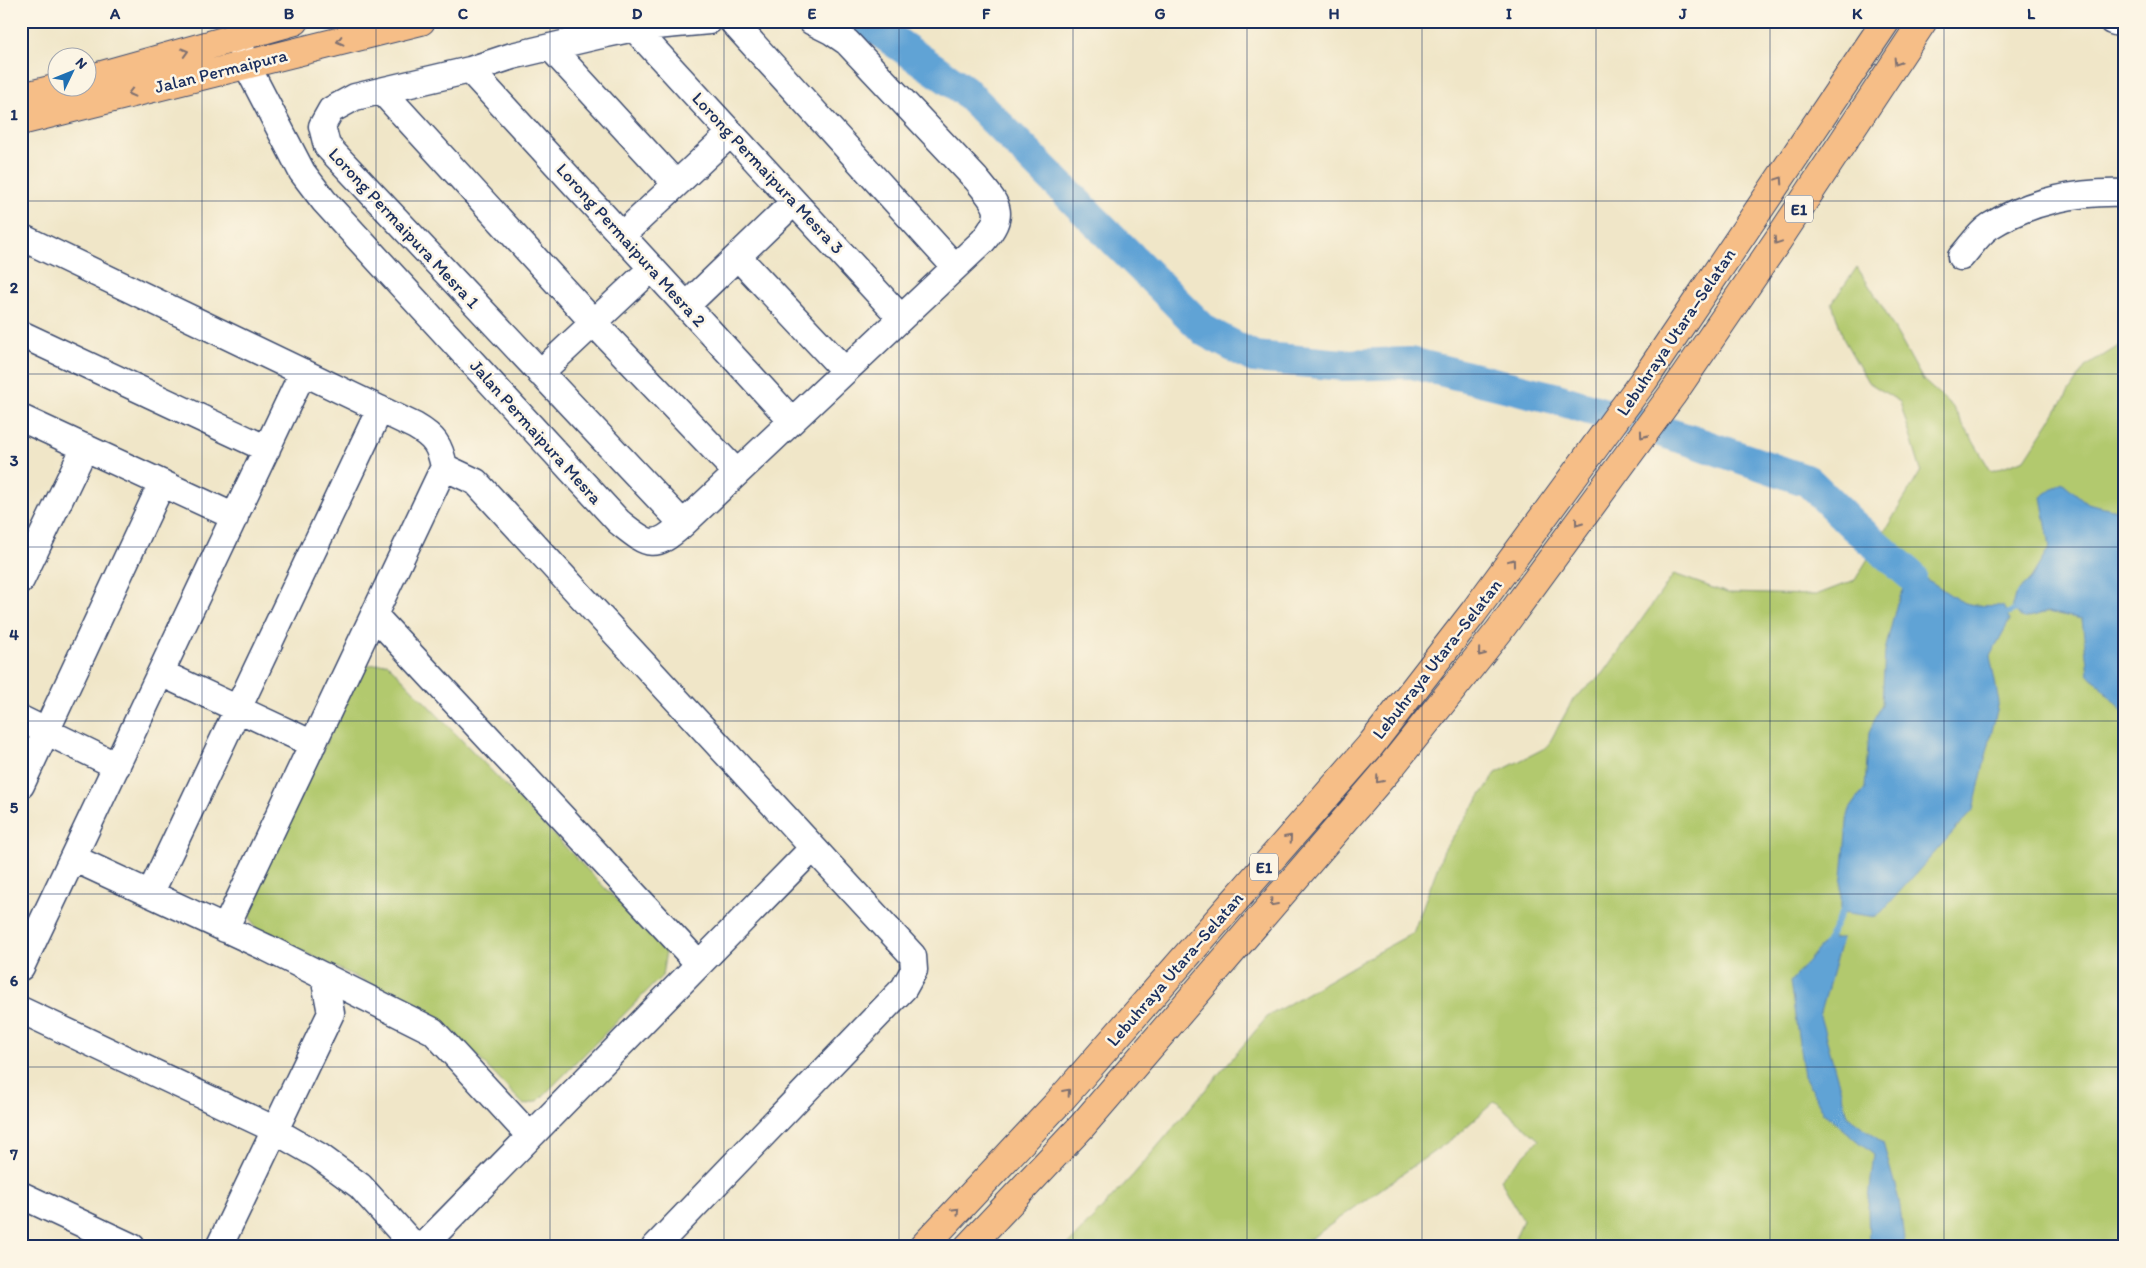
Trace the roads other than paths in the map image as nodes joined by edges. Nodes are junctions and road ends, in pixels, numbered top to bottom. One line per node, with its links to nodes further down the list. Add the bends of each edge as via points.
1 (295, 21): 11 (main road, Jalan Permaipura)
2 (421, 21): 13 (main road, Jalan Permaipura, one-way to 13)
3 (709, 21): 10 (street, Lorong Permaipura Mesra 1)
4 (732, 21): 28 (street)
5 (811, 21): 28 (street, Jalan Permaipura Mesra, via 848,42 992,199 998,210 997,221)
6 (1886, 21): 72 (main road, Lebuhraya Utara–Selatan / E1, one-way to 6, via 1064,1096 1370,746 1473,613 1644,380)
7 (1923, 21): 73 (main road, Lebuhraya Utara–Selatan / E1, one-way to 73, via 1672,395 1499,631 1393,764 1082,1126)
8 (2112, 21): 9 (street)
9 (2125, 25)
10 (634, 28): 12 (street, Lorong Permaipura Mesra 1); 20 (street, Lorong Permaipura Mesra 3)
11 (238, 37): 13 (street, Jalan Permaipura Mesra); 15 (main road, Jalan Permaipura, one-way to 11)
12 (550, 47): 14 (street, Lorong Permaipura Mesra 1); 21 (street)
13 (246, 64): 19 (main road, Jalan Permaipura, one-way to 19); 46 (street, Jalan Permaipura Mesra, via 302,172 324,201 619,522 644,540 656,543)
14 (470, 70): 17 (street, Lorong Permaipura Mesra 1); 24 (street, Lorong Permaipura Mesra 2)
15 (98, 76)
16 (48, 90): 18 (main road)
17 (382, 91): 32 (street); 36 (street, Lorong Permaipura Mesra 1, via 355,97 331,110 322,126 326,146)
18 (21, 97)
19 (21, 121)
20 (731, 133): 21 (street); 23 (street, Lorong Permaipura Mesra 3)
21 (676, 184): 24 (street)
22 (2125, 193): 27 (street, via 2095,192 2036,204 1989,227)
23 (794, 202): 26 (street); 31 (street, Lorong Permaipura Mesra 3)
24 (622, 236): 29 (street, Lorong Permaipura Mesra 2)
25 (21, 237): 35 (street)
26 (738, 257): 30 (street); 34 (street)
27 (1960, 257)
28 (955, 267): 31 (street, Jalan Permaipura Mesra)
29 (652, 268): 30 (street, Lorong Permaipura Mesra 2); 32 (street)
30 (686, 306): 39 (street, Lorong Permaipura Mesra 2)
31 (901, 318): 34 (street, Jalan Permaipura Mesra)
32 (594, 323): 36 (street); 43 (street)
33 (21, 334): 41 (street)
34 (845, 371): 39 (street, Jalan Permaipura Mesra)
35 (303, 372): 37 (street); 41 (street)
36 (540, 372): 46 (street, Lorong Permaipura Mesra 1)
37 (380, 409): 42 (street, via 431,436 442,455); 50 (street)
38 (21, 418): 40 (street)
39 (792, 421): 43 (street, Jalan Permaipura Mesra)
40 (85, 447): 44 (street); 47 (street)
41 (267, 449): 45 (street)
42 (444, 467): 48 (street); 56 (street, via 476,482)
43 (737, 473): 46 (street, Jalan Permaipura Mesra)
44 (162, 483): 45 (street); 52 (street)
45 (235, 517): 49 (street)
46 (683, 524)
47 (21, 580)
48 (374, 615): 53 (street); 60 (street)
49 (160, 673): 50 (street); 54 (street)
50 (238, 709): 53 (street); 58 (street)
51 (21, 720): 52 (street)
52 (46, 732): 54 (street); 55 (street)
53 (313, 744): 59 (street)
54 (116, 766): 57 (street)
55 (21, 785)
56 (813, 848): 60 (street); 71 (street, via 913,956 914,970 904,988)
57 (73, 858): 58 (street); 61 (street)
58 (150, 894): 59 (street)
59 (225, 929): 62 (street)
60 (700, 964): 65 (street)
61 (21, 967)
62 (324, 976): 64 (street, via 331,1013); 65 (street, via 433,1031)
63 (21, 1010): 64 (street)
64 (275, 1130): 68 (street); 69 (street, via 320,1156 360,1186)
65 (530, 1136): 70 (street)
66 (21, 1195): 67 (street)
67 (132, 1247)
68 (219, 1247)
69 (415, 1247)
70 (422, 1247)
71 (655, 1247)
72 (923, 1247)
73 (968, 1247)

